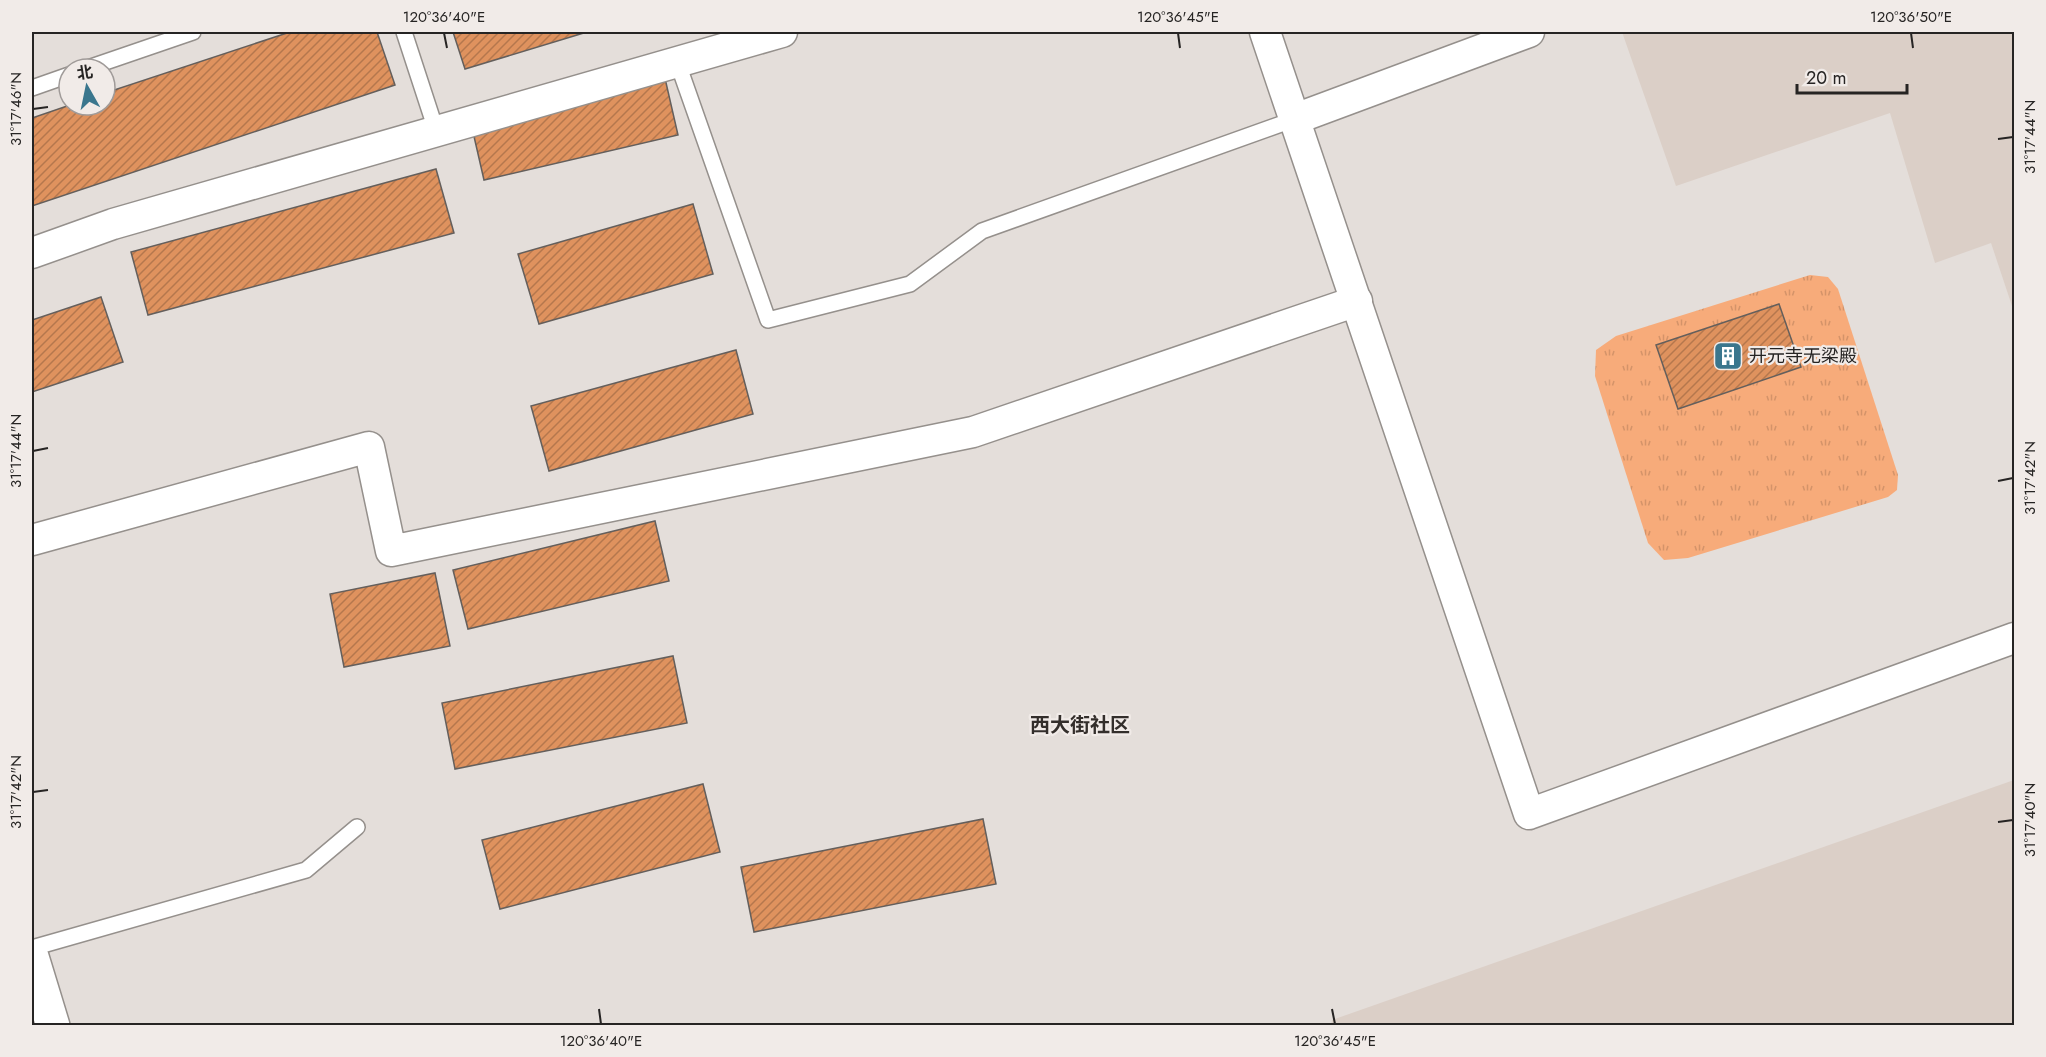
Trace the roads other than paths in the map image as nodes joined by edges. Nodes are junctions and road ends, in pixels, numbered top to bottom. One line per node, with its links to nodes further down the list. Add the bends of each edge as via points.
1 (193, 32): 6 (lane)
2 (404, 32): 11 (lane)
3 (782, 32): 7 (street)
4 (1265, 32): 10 (street)
5 (1529, 32): 10 (street)
6 (117, 58)
7 (677, 61): 10 (lane, via 768,320 910,284 982,231); 11 (street)
8 (57, 79): 9 (lane)
9 (32, 88)
10 (1295, 119): 13 (street)
11 (436, 129): 12 (street, via 112,224)
12 (32, 253)
13 (1357, 301): 14 (street, via 973,432 391,551 369,447); 15 (street, via 1529,814)
14 (32, 540)
15 (2014, 638)
16 (357, 827): 17 (lane, via 306,870)
17 (32, 948)
18 (32, 957): 19 (street)
19 (53, 1026)

